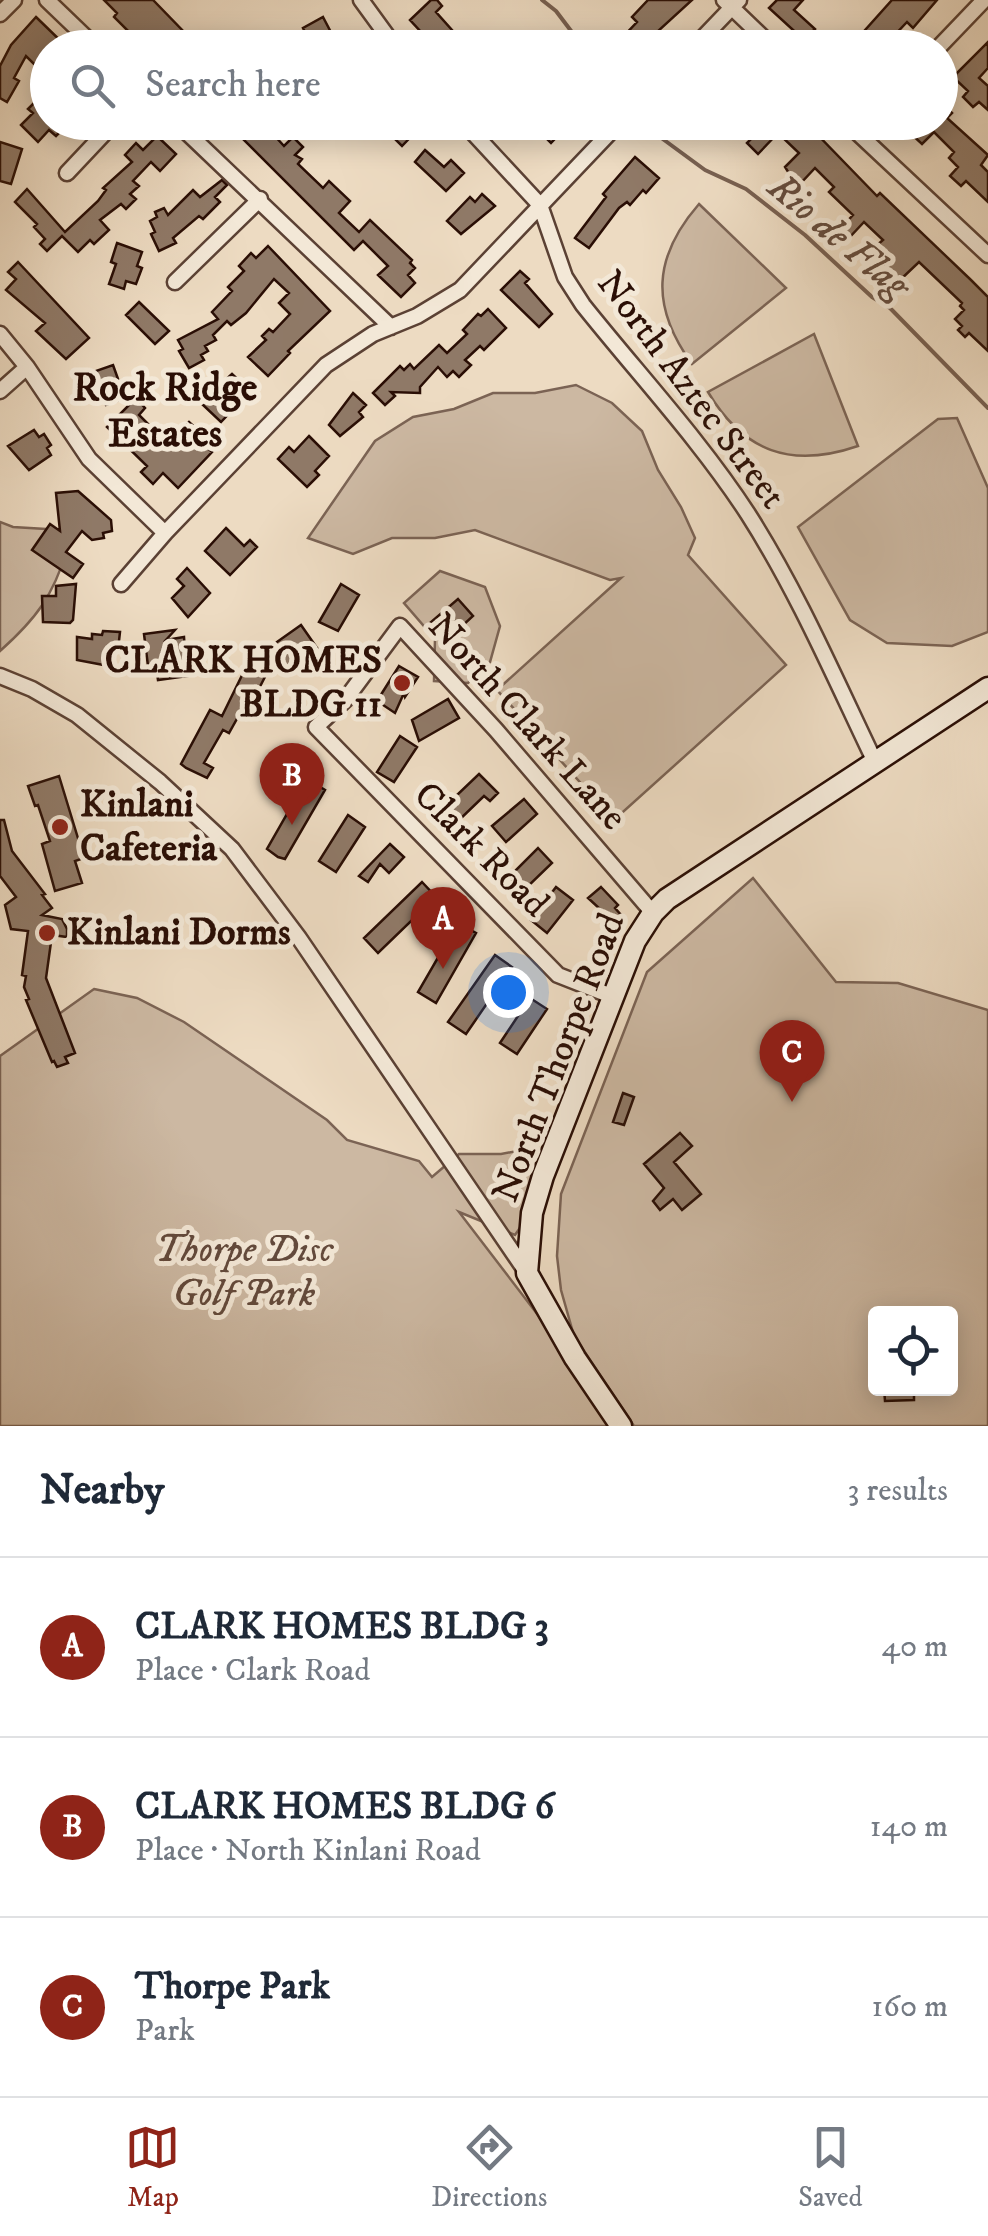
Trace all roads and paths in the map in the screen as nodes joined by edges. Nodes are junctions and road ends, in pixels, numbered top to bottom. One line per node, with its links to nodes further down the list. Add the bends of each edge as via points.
1 (14, 0): 6 (street)
2 (47, 0): 7 (street)
3 (361, 0): 8 (street)
4 (731, 3): 9 (street); 10 (street)
5 (984, 4): 11 (street)
6 (0, 14)
7 (78, 30)
8 (383, 30)
9 (708, 30)
10 (757, 30)
11 (957, 30)
12 (97, 140): 17 (street)
13 (196, 140): 18 (street)
14 (480, 140): 19 (street, North Aztec Street)
15 (603, 140): 19 (street)
16 (870, 140): 20 (street)
17 (66, 172)
18 (260, 199): 21 (street); 22 (street)
19 (540, 205): 22 (street, via 460,290); 31 (street, North Aztec Street, via 565,277 583,305 760,533)
20 (988, 256)
21 (175, 282)
22 (391, 327): 26 (street, via 326,364)
23 (0, 334): 24 (street)
24 (27, 366): 25 (street); 26 (street, via 89,459)
25 (0, 390)
26 (165, 533): 27 (street)
27 (121, 584)
28 (0, 676): 34 (street, via 77,716 232,850)
29 (988, 688): 31 (street, North Thorpe Road)
30 (316, 727): 32 (street, North Clark Lane, via 345,700 400,626); 33 (street, Clark Road, via 558,975)
31 (876, 764): 32 (street, North Thorpe Road)
32 (652, 913): 33 (street, North Thorpe Road)
33 (614, 998): 34 (street, North Thorpe Road, via 542,1176)
34 (527, 1273): 35 (street)
35 (621, 1426)

